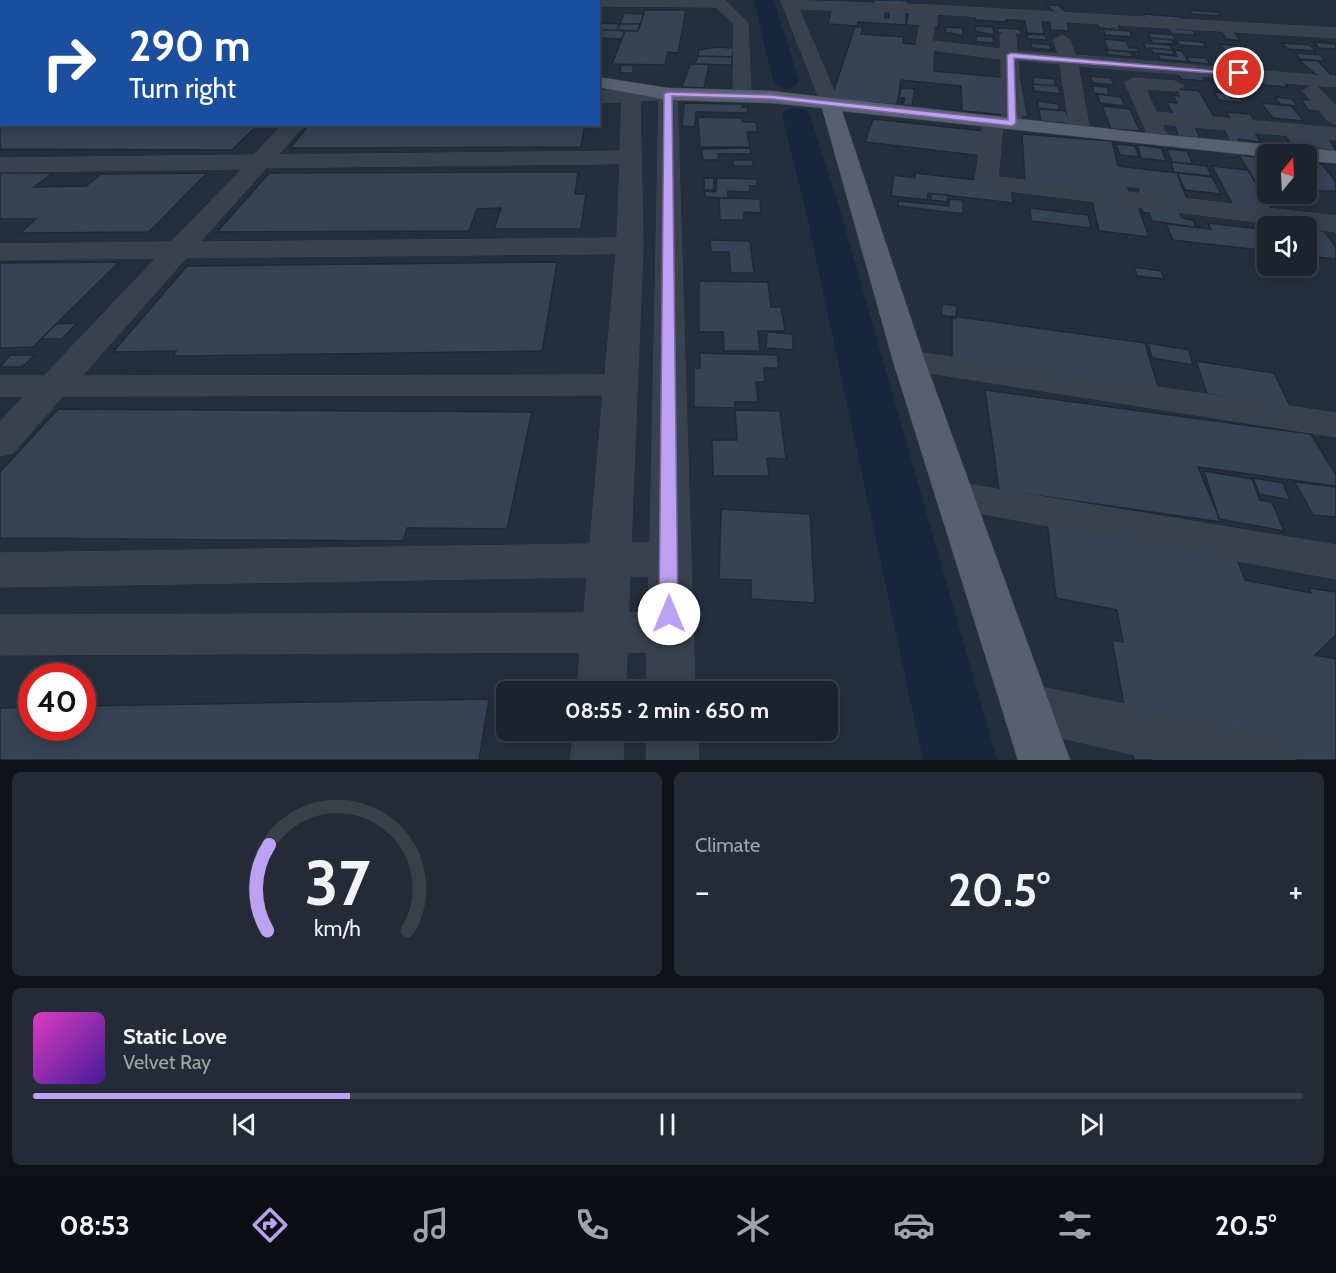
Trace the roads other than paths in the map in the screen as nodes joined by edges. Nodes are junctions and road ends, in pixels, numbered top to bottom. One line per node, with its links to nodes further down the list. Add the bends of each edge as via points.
1 (718, 1): 2 (street); 28 (street, via 741,23)
2 (600, 2)
3 (789, 3): 4 (street); 30 (street)
4 (930, 9): 5 (street); 14 (street, via 924,45)
5 (958, 11): 7 (street); 14 (street)
6 (1096, 12): 8 (street); 9 (street); 20 (street, via 1116,27)
7 (1006, 14): 8 (street); 16 (street)
8 (1053, 15): 18 (street)
9 (1166, 15): 10 (street); 11 (street); 13 (street)
10 (1336, 24)
11 (1311, 31): 12 (street); 15 (street)
12 (1336, 33)
13 (1194, 40)
14 (958, 50): 16 (street)
15 (1332, 50)
16 (1011, 55): 18 (street); 32 (street)
17 (1207, 56): 21 (street)
18 (1068, 59): 20 (street); 35 (street)
19 (1281, 62): 22 (street)
20 (1134, 64): 21 (street)
21 (1220, 71): 22 (street)
22 (1297, 78): 24 (street)
23 (600, 82): 25 (main road)
24 (1336, 82)
25 (668, 94): 27 (street); 28 (main road); 54 (street)
26 (1264, 94): 29 (street)
27 (615, 96): 38 (street)
28 (742, 96): 30 (main road)
29 (1190, 96): 31 (street, via 1134,83); 33 (street)
30 (831, 105): 32 (main road); 46 (main road)
31 (1149, 117): 33 (street); 37 (street)
32 (1002, 122): 35 (main road); 42 (street, via 986,182)
33 (1207, 122): 36 (street, via 1247,118)
34 (293, 126): 40 (street)
35 (1080, 131): 37 (main road)
36 (1336, 134)
37 (1159, 140): 39 (main road)
38 (631, 157): 40 (street); 43 (street)
39 (1336, 157)
40 (260, 162): 41 (street); 44 (street)
41 (0, 165)
42 (1336, 224)
43 (630, 246): 44 (street); 47 (street)
44 (178, 250): 45 (street); 49 (street)
45 (0, 252)
46 (909, 361): 50 (street); 52 (main road)
47 (620, 385): 49 (street); 53 (street)
48 (0, 386): 49 (street)
49 (54, 386): 51 (street)
50 (1336, 425)
51 (0, 444)
52 (954, 496): 55 (street); 62 (main road)
53 (609, 559): 54 (street); 56 (street); 57 (street)
54 (668, 559): 58 (street)
55 (1336, 562)
56 (0, 570)
57 (604, 631): 58 (street); 59 (street); 60 (street)
58 (669, 632): 61 (street)
59 (0, 635)
60 (602, 681)
61 (671, 681)
62 (1026, 707): 67 (main road); 68 (street)
63 (598, 741): 65 (street)
64 (672, 741): 66 (street)
65 (597, 760)
66 (673, 760)
67 (1044, 760)
68 (1270, 760)

